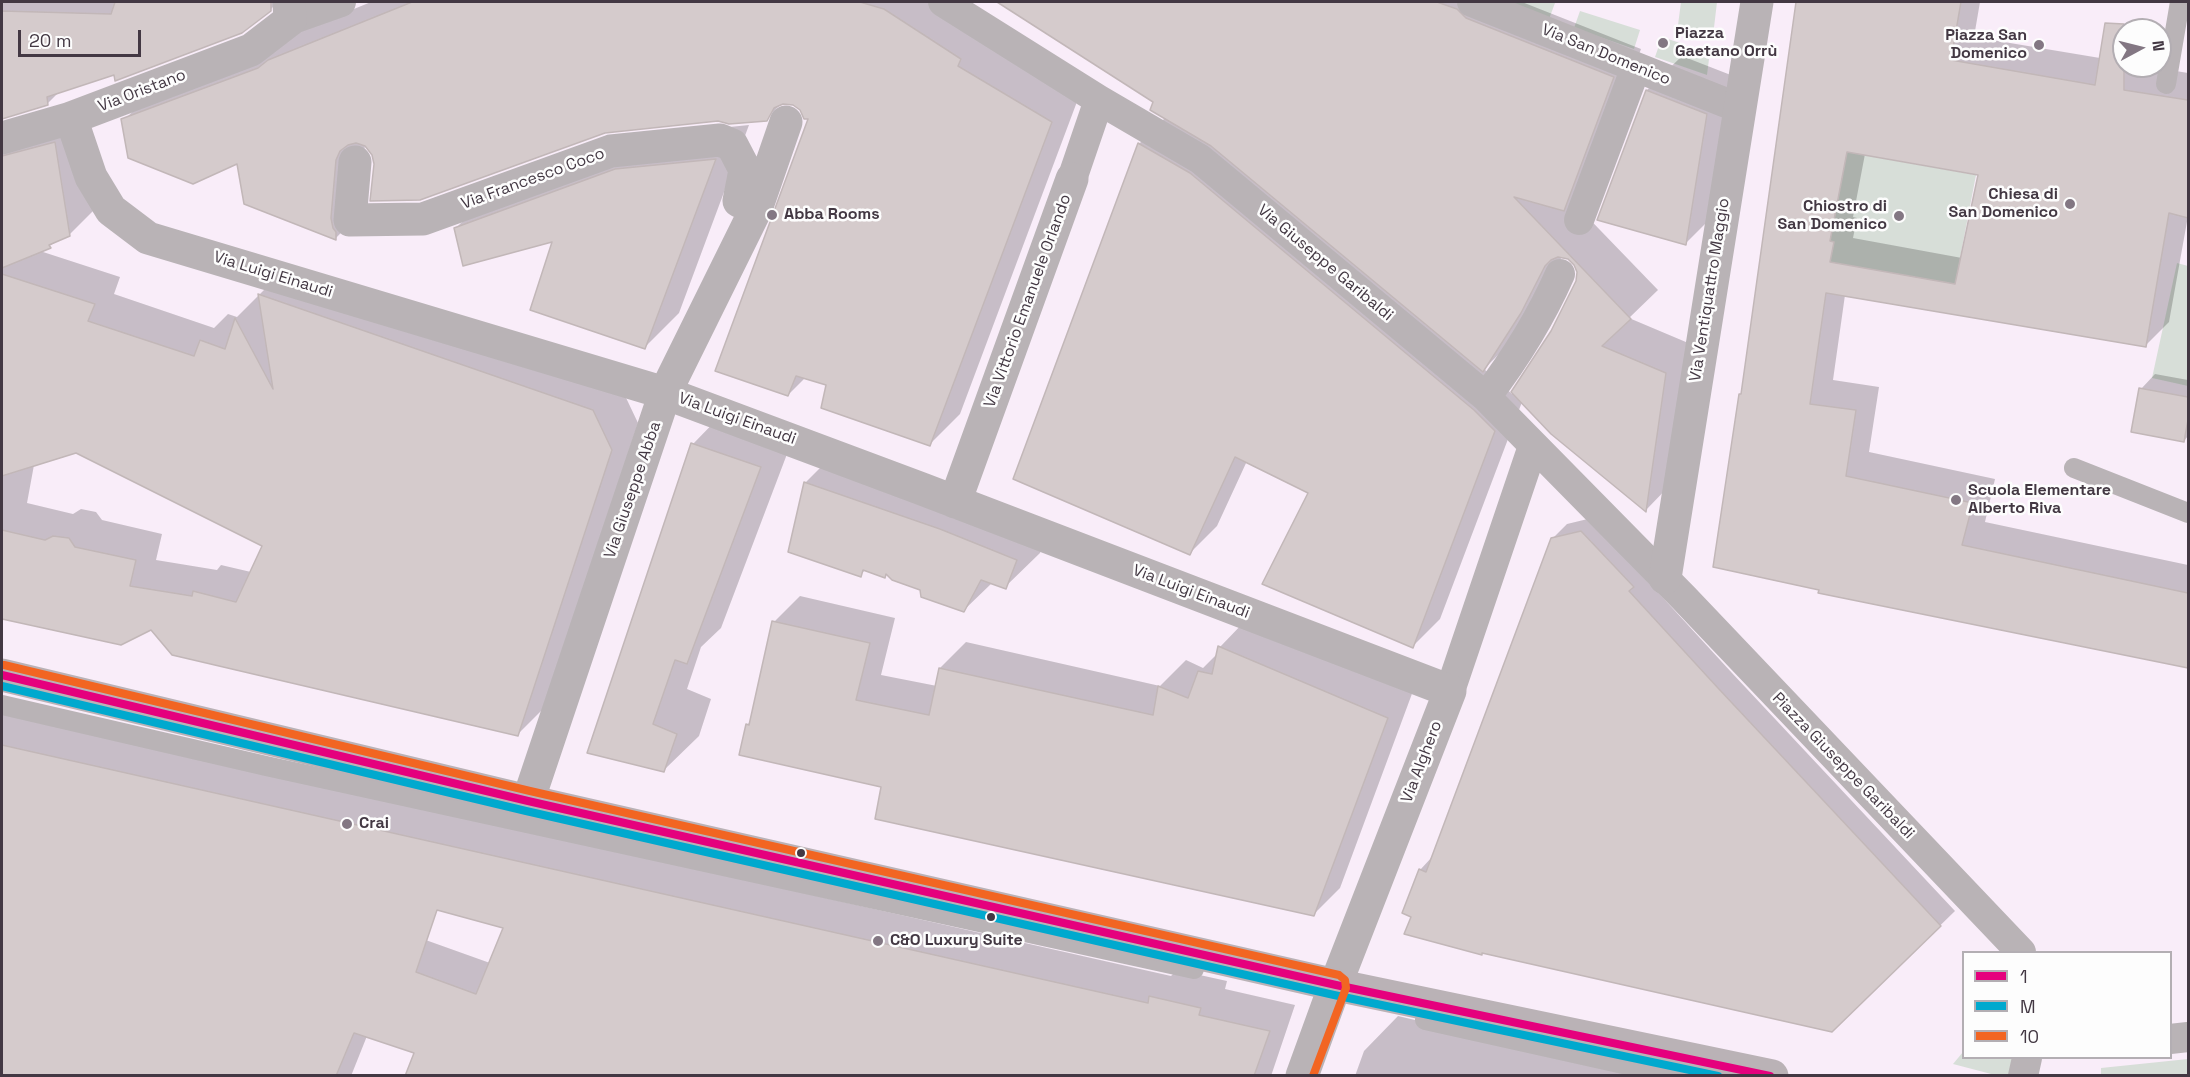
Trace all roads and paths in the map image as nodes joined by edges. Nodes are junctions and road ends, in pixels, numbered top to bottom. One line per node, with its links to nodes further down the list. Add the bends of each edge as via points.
1 (341, 2): 6 (street, Via Oristano)
2 (943, 2): 9 (street, Via Giuseppe Garibaldi)
3 (1472, 2): 7 (street, Via San Domenico)
4 (1757, 2): 10 (street, Via Ventiquattro Maggio)
5 (2180, 2): 8 (lane)
6 (290, 11): 11 (street, Via Oristano, via 251,50)
7 (1636, 67): 10 (street, Via San Domenico); 17 (street)
8 (2166, 84)
9 (1099, 100): 15 (street, Via Vittorio Emanuele Orlando); 20 (street, Via Giuseppe Garibaldi, via 1200,159)
10 (1739, 108): 25 (street, Via Ventiquattro Maggio)
11 (71, 118): 13 (street, Via Oristano); 19 (street, Via Luigi Einaudi, via 92,177 111,210 148,237)
12 (786, 122): 16 (street, Via Giuseppe Abba)
13 (2, 138)
14 (355, 162): 16 (street, Via Francesco Coco, via 350,220 423,219 611,151 720,140 732,146 745,170 739,201)
15 (1072, 179): 23 (street, Via Vittorio Emanuele Orlando)
16 (756, 209): 19 (street, Via Giuseppe Abba)
17 (1579, 220)
18 (1560, 274): 20 (street, via 1549,300)
19 (665, 393): 23 (street, Via Luigi Einaudi); 29 (street, Via Giuseppe Abba)
20 (1486, 397): 21 (street, Via Giuseppe Garibaldi)
21 (1533, 446): 25 (street, Via Giuseppe Garibaldi); 27 (street, Via Alghero)
22 (2074, 468): 24 (lane)
23 (955, 501): 27 (street, Via Luigi Einaudi)
24 (2188, 513)
25 (1665, 578): 30 (street, Piazza Giuseppe Garibaldi)
26 (2, 675): 29 (main road)
27 (1450, 691): 31 (street, Via Alghero)
28 (2, 705): 31 (lane, via 266,766)
29 (528, 801): 31 (main road)
30 (2020, 951)
31 (1326, 993): 35 (lane, Via Alghero); 36 (street, Via Alghero); 37 (lane); 38 (main road)
32 (2188, 1037): 33 (street)
33 (2172, 1039)
34 (2027, 1059): 39 (street)
35 (1286, 1076)
36 (1302, 1076)
37 (1677, 1076)
38 (1772, 1076)
39 (2023, 1076)

